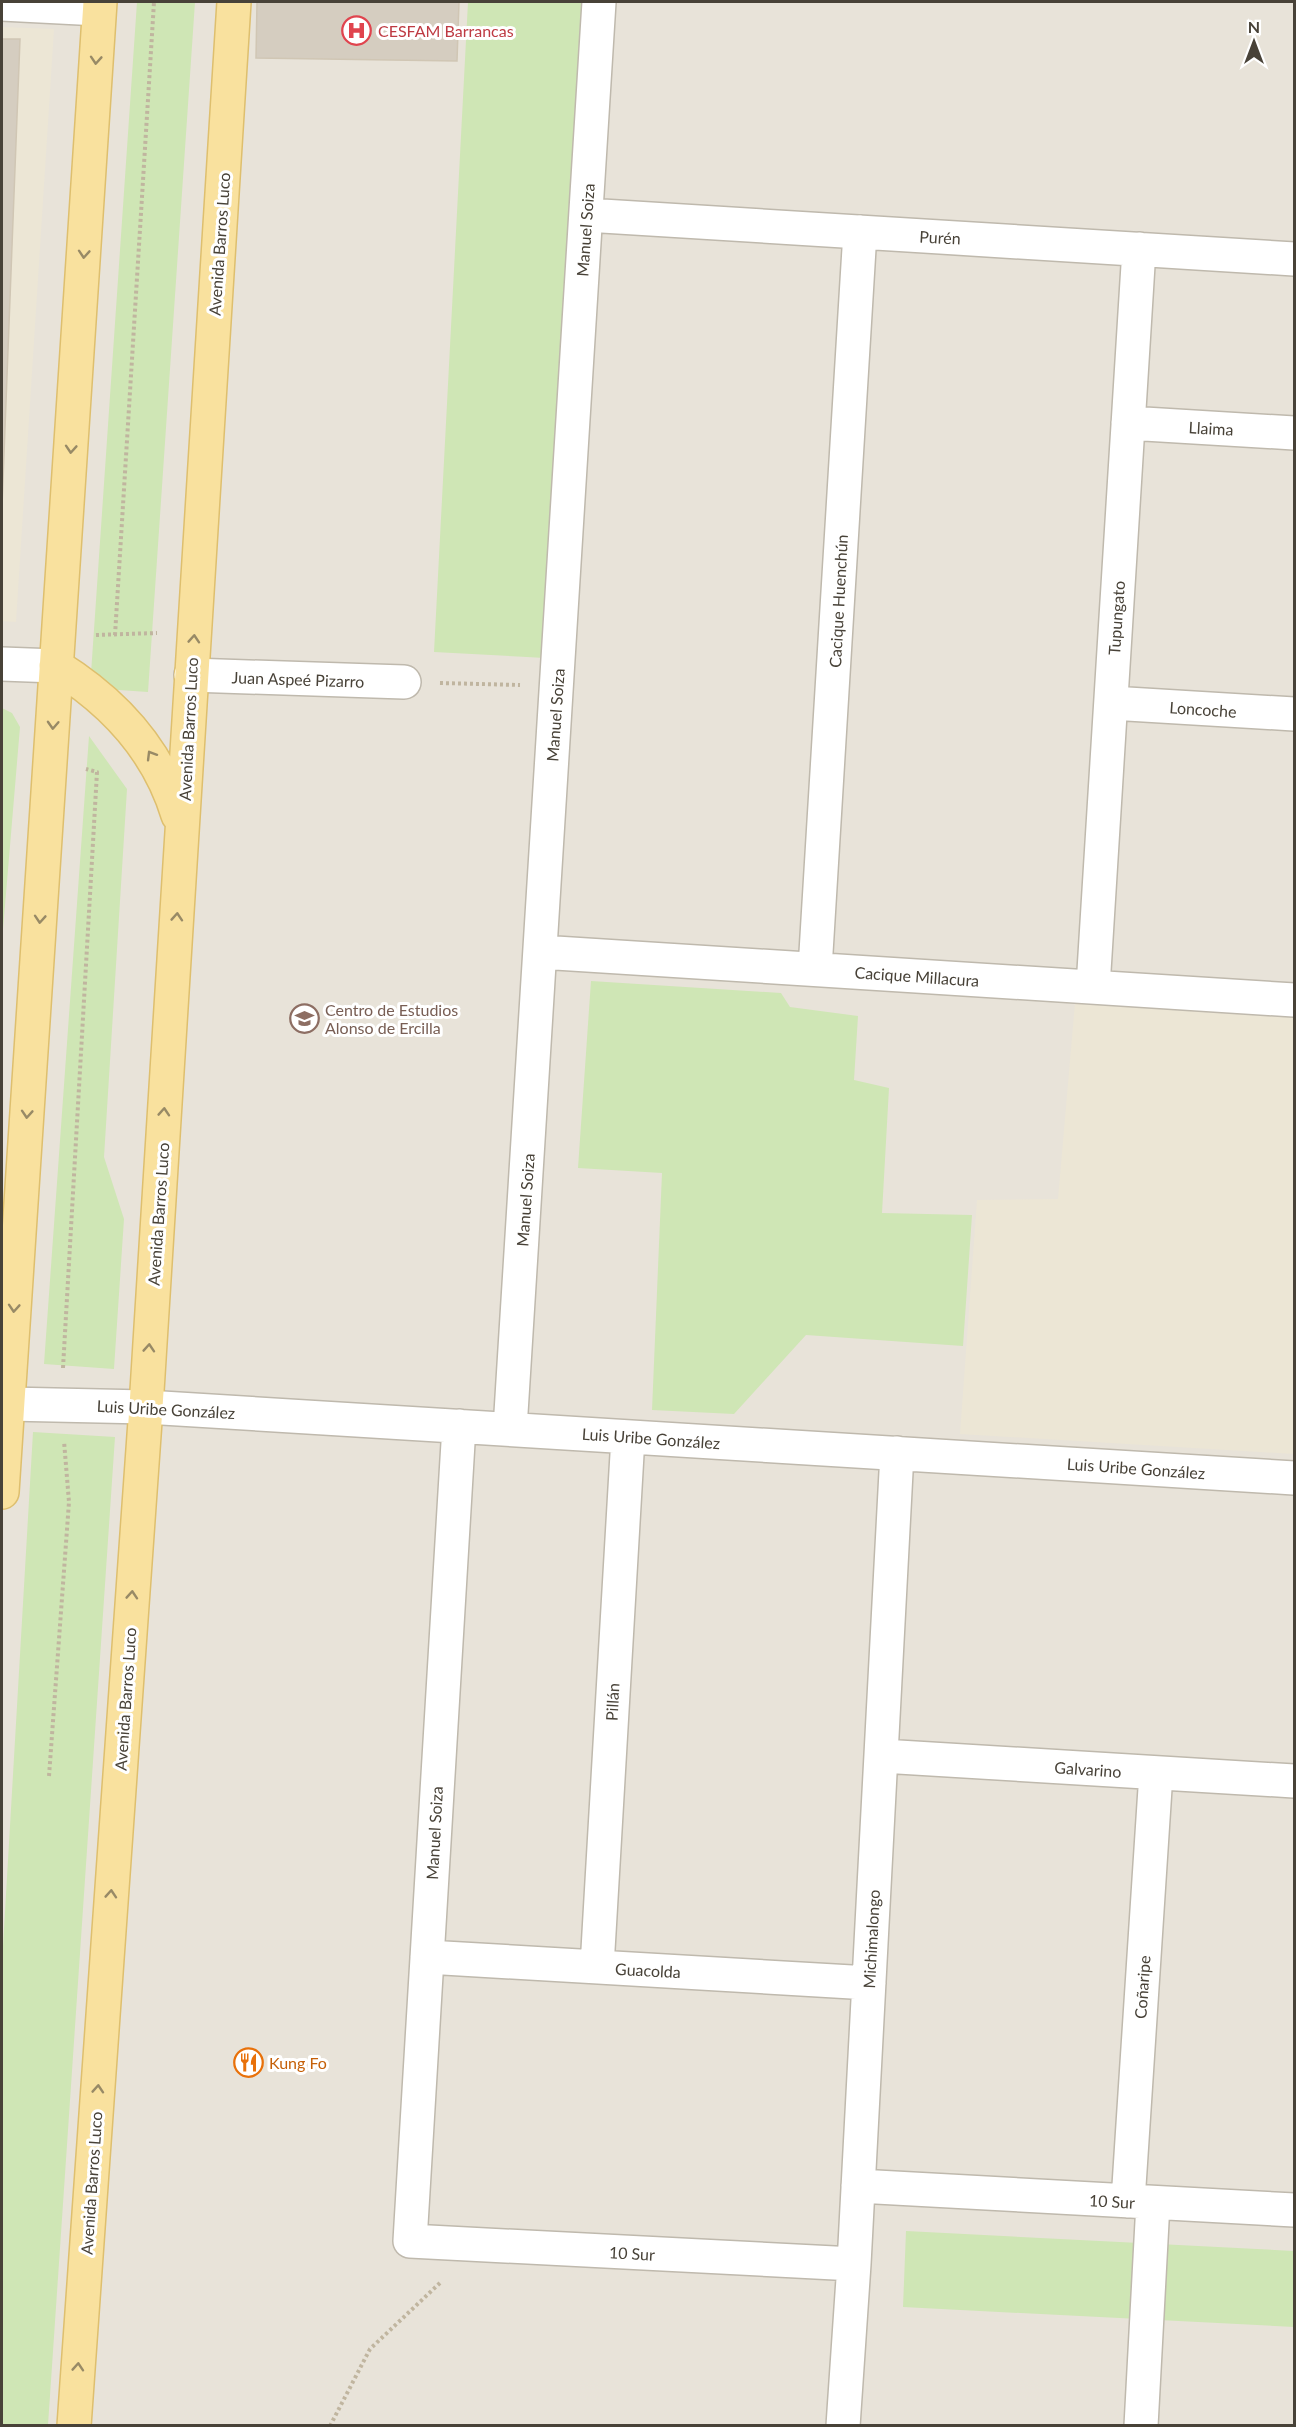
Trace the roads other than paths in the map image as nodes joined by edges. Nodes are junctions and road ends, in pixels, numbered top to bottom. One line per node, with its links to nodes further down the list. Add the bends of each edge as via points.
1 (234, 2): 13 (main road, Avenida Barros Luco, one-way to 1)
2 (599, 2): 5 (street, Manuel Soiza)
3 (2, 4): 4 (street)
4 (100, 5): 11 (main road, one-way to 11)
5 (586, 215): 6 (street, Purén); 18 (street, Manuel Soiza)
6 (860, 232): 7 (street, Purén); 19 (street, Cacique Huenchún)
7 (1139, 249): 8 (street, Purén); 9 (street, Tupungato)
8 (1294, 259)
9 (1128, 423): 10 (street, Llaima); 15 (street, Tupungato)
10 (1294, 433)
11 (58, 651): 12 (street); 17 (main road, one-way to 11, via 173,798 143,742); 22 (main road, one-way to 22)
12 (2, 664)
13 (191, 675): 14 (street, Juan Aspeé Pizarro); 17 (main road, Avenida Barros Luco)
14 (404, 682)
15 (1111, 703): 16 (street, Loncoche); 20 (street, Tupungato)
16 (1294, 714)
17 (182, 828): 23 (main road, Avenida Barros Luco, one-way to 17)
18 (540, 951): 19 (street, Cacique Millacura); 25 (street, Manuel Soiza)
19 (815, 969): 20 (street, Cacique Millacura)
20 (1093, 987): 21 (street, Cacique Millacura)
21 (1294, 1000)
22 (8, 1404): 23 (street, Luis Uribe González); 29 (main road)
23 (146, 1407): 24 (street, Luis Uribe González); 41 (main road, Avenida Barros Luco, one-way to 23)
24 (459, 1426): 25 (street, Luis Uribe González); 33 (street, Manuel Soiza)
25 (510, 1429): 26 (street, Luis Uribe González)
26 (628, 1437): 27 (street, Luis Uribe González); 34 (street, Pillán)
27 (897, 1453): 28 (street, Luis Uribe González); 30 (street, Michimalongo)
28 (1294, 1478)
29 (2, 1492)
30 (882, 1756): 31 (street, Galvarino); 35 (street, Michimalongo)
31 (1156, 1773): 32 (street, Galvarino); 37 (street, Coñaripe)
32 (1294, 1781)
33 (427, 1957): 34 (street, Guacolda); 39 (street, Manuel Soiza)
34 (597, 1967): 35 (street, Guacolda)
35 (869, 1983): 36 (street, Michimalongo)
36 (858, 2186): 37 (street, 10 Sur); 40 (street, Michimalongo)
37 (1141, 2202): 38 (street, 10 Sur); 43 (street, Coñaripe)
38 (1294, 2210)
39 (410, 2241): 40 (street, 10 Sur)
40 (854, 2264): 42 (street, Michimalongo)
41 (74, 2426)
42 (843, 2426)
43 (1142, 2426)

